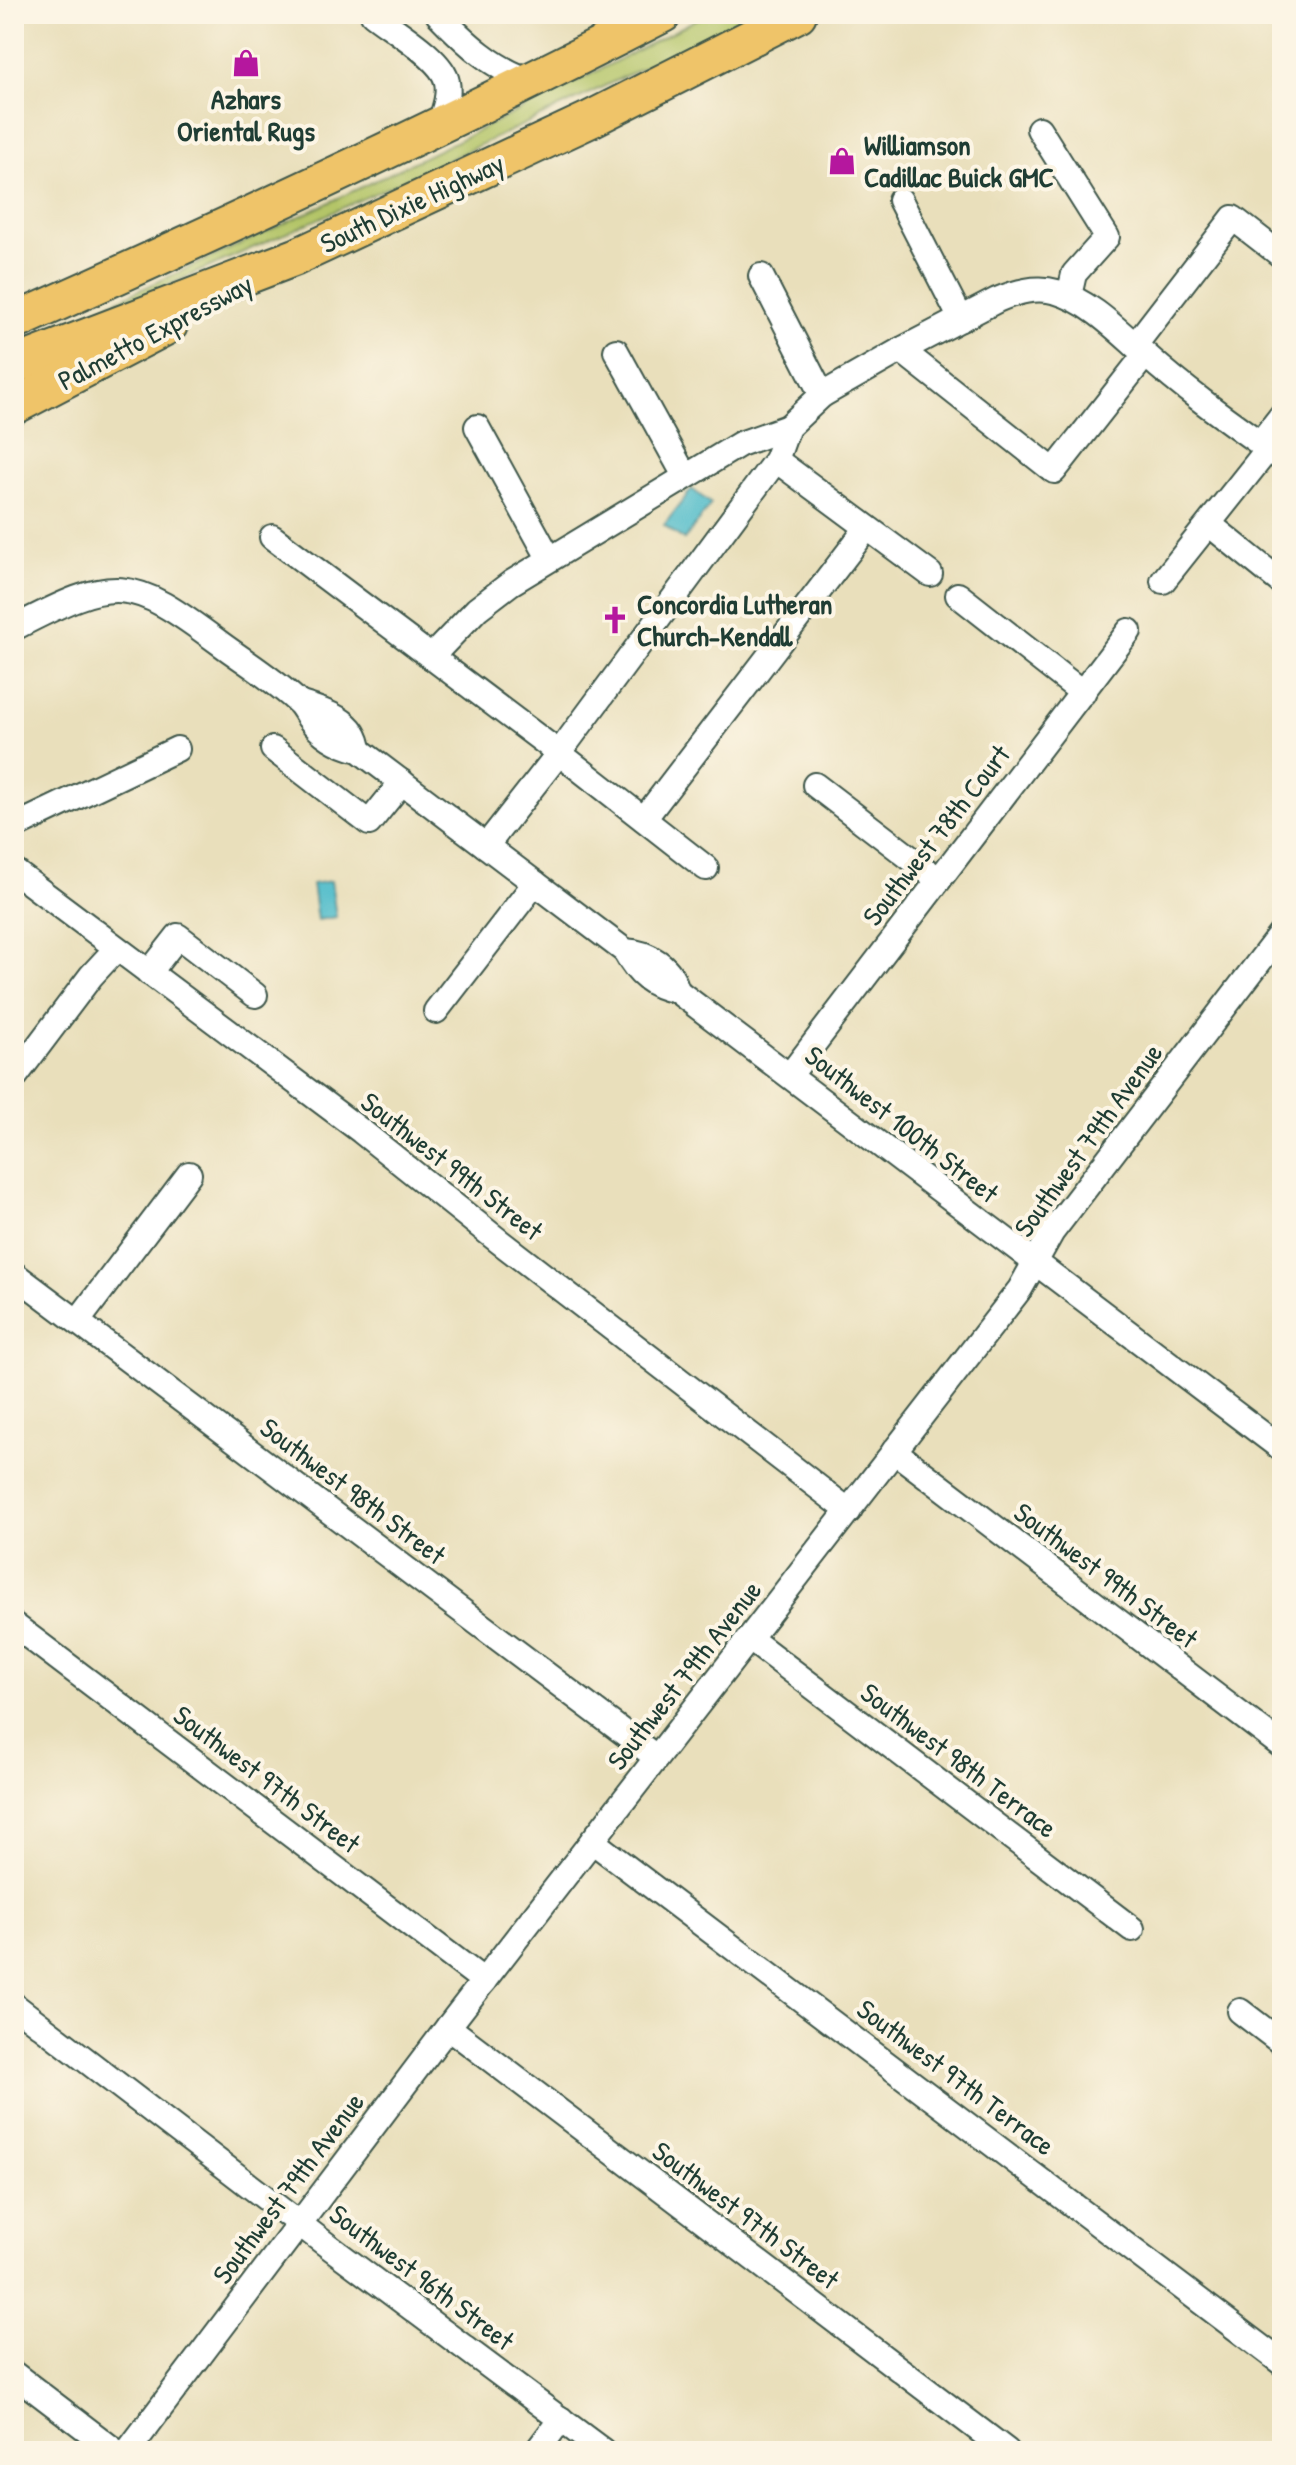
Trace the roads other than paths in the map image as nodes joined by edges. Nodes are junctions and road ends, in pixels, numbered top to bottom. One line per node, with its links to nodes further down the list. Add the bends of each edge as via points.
1 (373, 14): 6 (street, via 444,74 448,95)
2 (438, 14): 5 (street, via 479,52)
3 (663, 14): 5 (highway, South Dixie Highway)
4 (798, 14): 10 (highway, South Dixie Highway)
5 (531, 81): 6 (highway, South Dixie Highway)
6 (439, 126): 14 (highway, South Dixie Highway)
7 (1039, 129): 12 (street, via 1107,237 1074,274)
8 (900, 200): 13 (street)
9 (1282, 256): 16 (street, via 1233,218)
10 (296, 257): 18 (highway, South Dixie Highway); 20 (highway, Palmetto Expressway)
11 (761, 276): 19 (street)
12 (1069, 296): 13 (street, via 1041,290 1013,294); 16 (street)
13 (961, 319): 15 (street)
14 (14, 322)
15 (901, 350): 16 (street, via 1054,471); 19 (street)
16 (1140, 350): 24 (street)
17 (616, 351): 26 (street)
18 (14, 365)
19 (822, 395): 23 (street)
20 (14, 406)
21 (1282, 415): 24 (street)
22 (477, 427): 30 (street)
23 (788, 427): 25 (street); 26 (street, via 740,444)
24 (1270, 450): 27 (street)
25 (776, 460): 28 (street); 41 (street)
26 (685, 476): 30 (street)
27 (1209, 524): 32 (street); 33 (street)
28 (867, 528): 31 (street); 44 (street)
29 (272, 537): 37 (street)
30 (549, 558): 37 (street, via 477,609)
31 (930, 574)
32 (1163, 581)
33 (1282, 583)
34 (958, 595): 38 (street)
35 (14, 628): 42 (street, Southwest 100th Street, via 69,599 98,591 144,593 167,604 301,704 325,736 359,750)
36 (1129, 631): 38 (street, Southwest 78th Court)
37 (431, 657): 41 (street)
38 (1083, 693): 49 (street, Southwest 78th Court)
39 (177, 749): 45 (street)
40 (273, 749): 42 (street, via 369,823)
41 (559, 753): 44 (street); 46 (street)
42 (402, 782): 46 (street, Southwest 100th Street)
43 (815, 785): 49 (street)
44 (644, 819): 47 (street)
45 (14, 827)
46 (486, 846): 50 (street, Southwest 100th Street)
47 (706, 868)
48 (14, 871): 52 (street, Southwest 99th Street)
49 (939, 880): 56 (street, Southwest 78th Court)
50 (535, 883): 55 (street); 56 (street, Southwest 100th Street, via 625,951 645,979 677,991)
51 (1282, 932): 59 (street, Southwest 79th Avenue, via 1052,1232)
52 (116, 949): 53 (street, Southwest 99th Street); 57 (street)
53 (149, 973): 54 (street, via 178,936); 64 (street, Southwest 99th Street, via 385,1149)
54 (255, 995)
55 (436, 1011)
56 (790, 1075): 59 (street, Southwest 100th Street)
57 (14, 1078)
58 (189, 1174): 61 (street)
59 (1035, 1263): 62 (street, Southwest 100th Street); 63 (street, Southwest 79th Avenue)
60 (14, 1274): 61 (street, Southwest 98th Street)
61 (78, 1321): 68 (street, Southwest 98th Street)
62 (1279, 1440)
63 (894, 1451): 64 (street, Southwest 79th Avenue); 67 (street, Southwest 99th Street)
64 (849, 1511): 66 (street, Southwest 79th Avenue)
65 (14, 1625): 71 (street, Southwest 97th Street)
66 (750, 1639): 68 (street, Southwest 79th Avenue); 70 (street, Southwest 98th Terrace)
67 (1282, 1746)
68 (656, 1757): 69 (street, Southwest 79th Avenue)
69 (592, 1841): 71 (street, Southwest 79th Avenue); 77 (street, Southwest 97th Terrace)
70 (1132, 1929)
71 (484, 1981): 74 (street, Southwest 79th Avenue)
72 (14, 2005): 76 (street, Southwest 96th Street)
73 (1240, 2011): 75 (street)
74 (448, 2027): 76 (street, Southwest 79th Avenue); 84 (street, Southwest 97th Street)
75 (1282, 2043)
76 (300, 2222): 79 (street, Southwest 96th Street); 81 (street, Southwest 79th Avenue)
77 (1282, 2363)
78 (14, 2374): 80 (street)
79 (561, 2419): 82 (street); 83 (street, Southwest 96th Street)
80 (115, 2451)
81 (128, 2451)
82 (537, 2451)
83 (603, 2451)
84 (1007, 2451)

